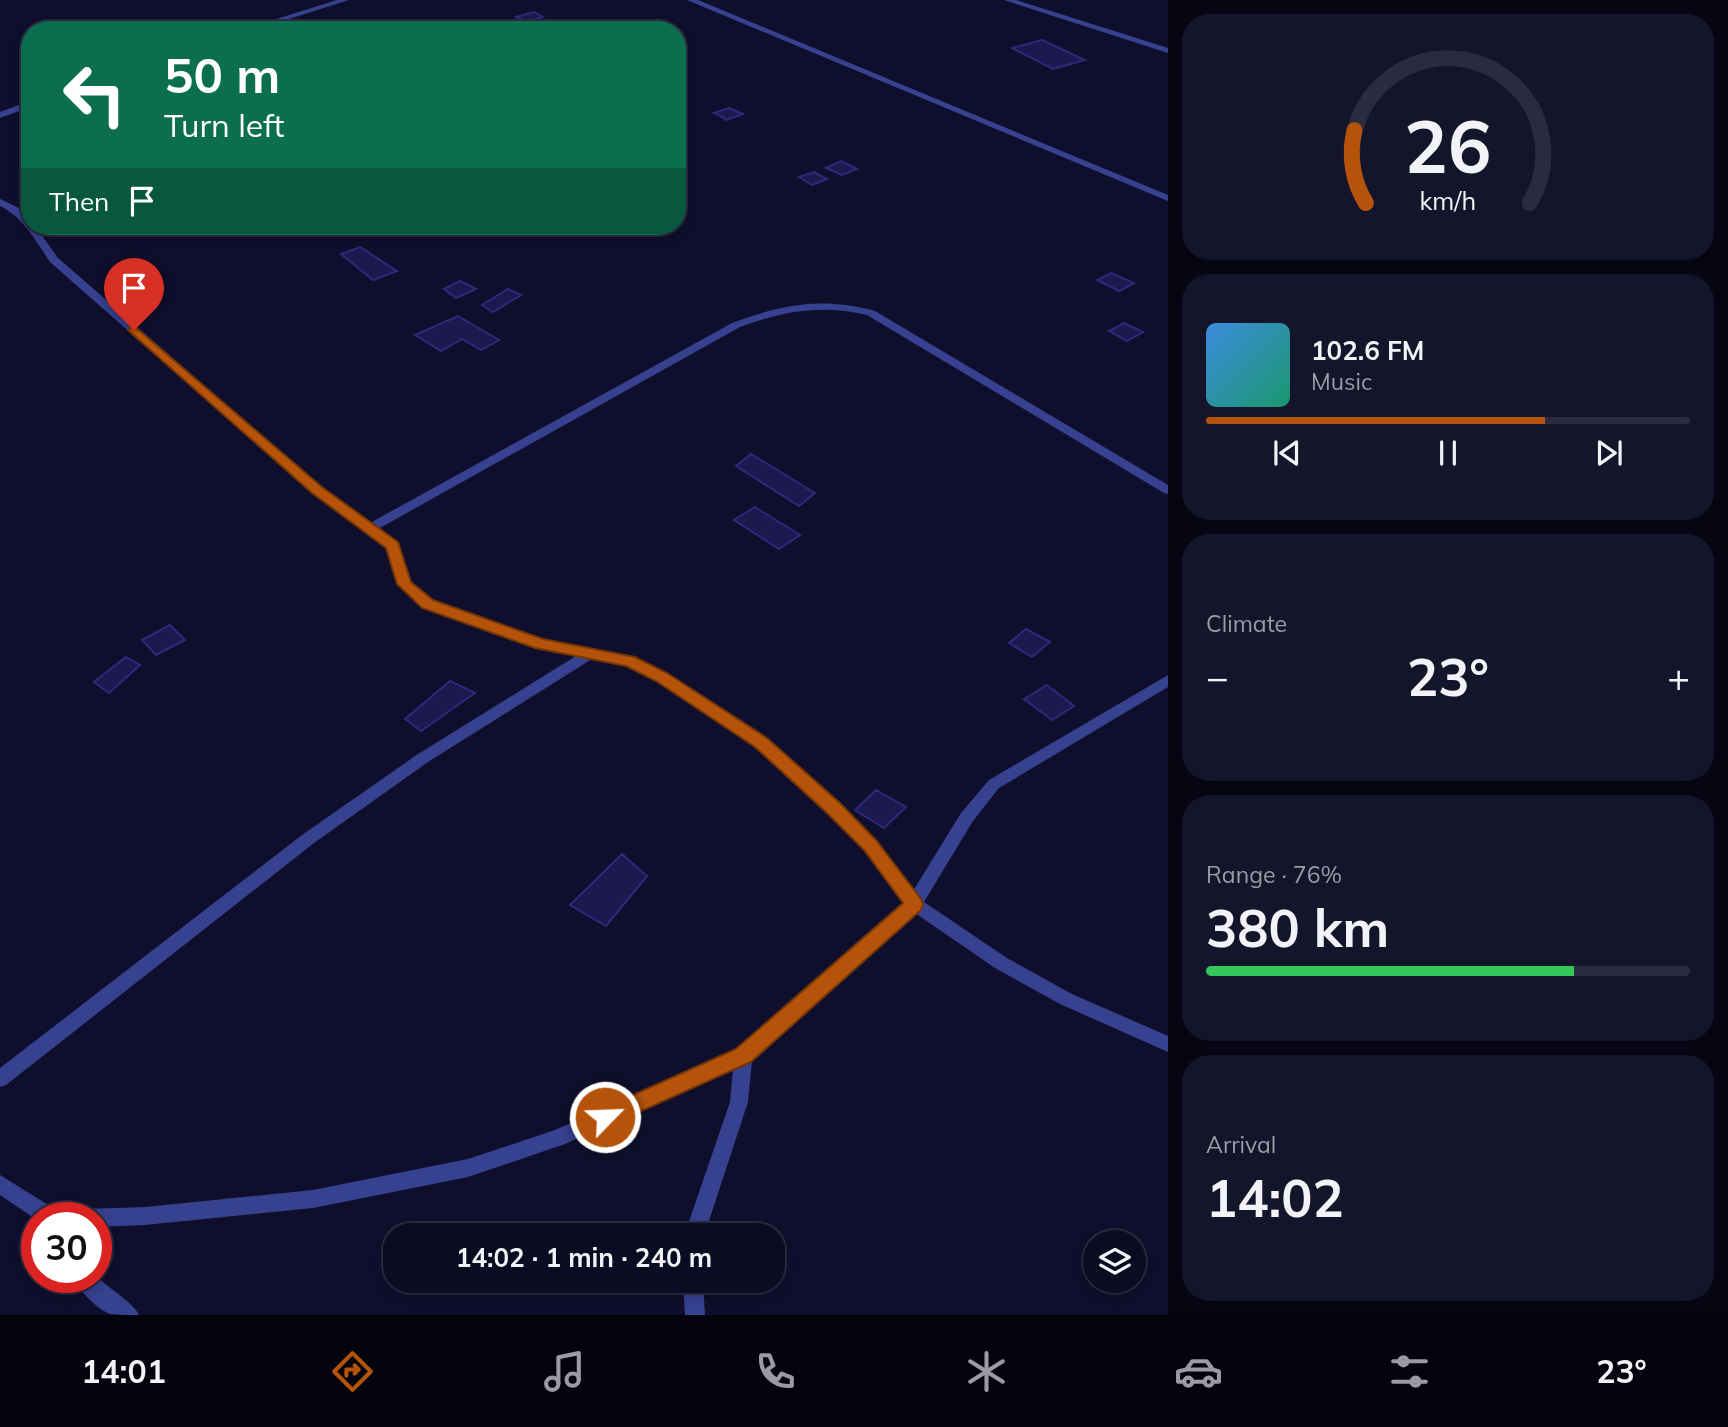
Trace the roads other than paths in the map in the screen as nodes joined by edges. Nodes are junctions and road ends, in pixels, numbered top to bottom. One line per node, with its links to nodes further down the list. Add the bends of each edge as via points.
1 (345, 0): 4 (street)
2 (691, 0): 8 (street)
3 (1008, 0): 5 (street)
4 (276, 21)
5 (1168, 51)
6 (21, 107): 7 (street)
7 (0, 115)
8 (1168, 198)
9 (0, 202): 10 (street)
10 (21, 216)
11 (37, 235): 13 (street, via 54,260 281,460)
12 (1168, 490): 13 (street, via 871,313 836,304 813,304 786,307 736,325)
13 (372, 528): 14 (street, via 392,546 404,584 427,604 540,644)
14 (588, 655): 16 (street, via 630,661 662,677 761,743 870,845); 19 (street, via 423,758 308,839)
15 (1168, 680): 16 (street, via 994,784 967,817)
16 (914, 904): 17 (street, via 1001,963 1066,999); 18 (street)
17 (1168, 1044)
18 (743, 1056): 22 (street, via 558,1138 468,1168 313,1199); 23 (street, via 739,1102)
19 (0, 1079)
20 (0, 1184): 21 (street)
21 (27, 1202)
22 (112, 1217)
23 (698, 1223)
24 (99, 1293): 26 (street)
25 (694, 1293): 27 (street)
26 (129, 1315)
27 (695, 1315)

